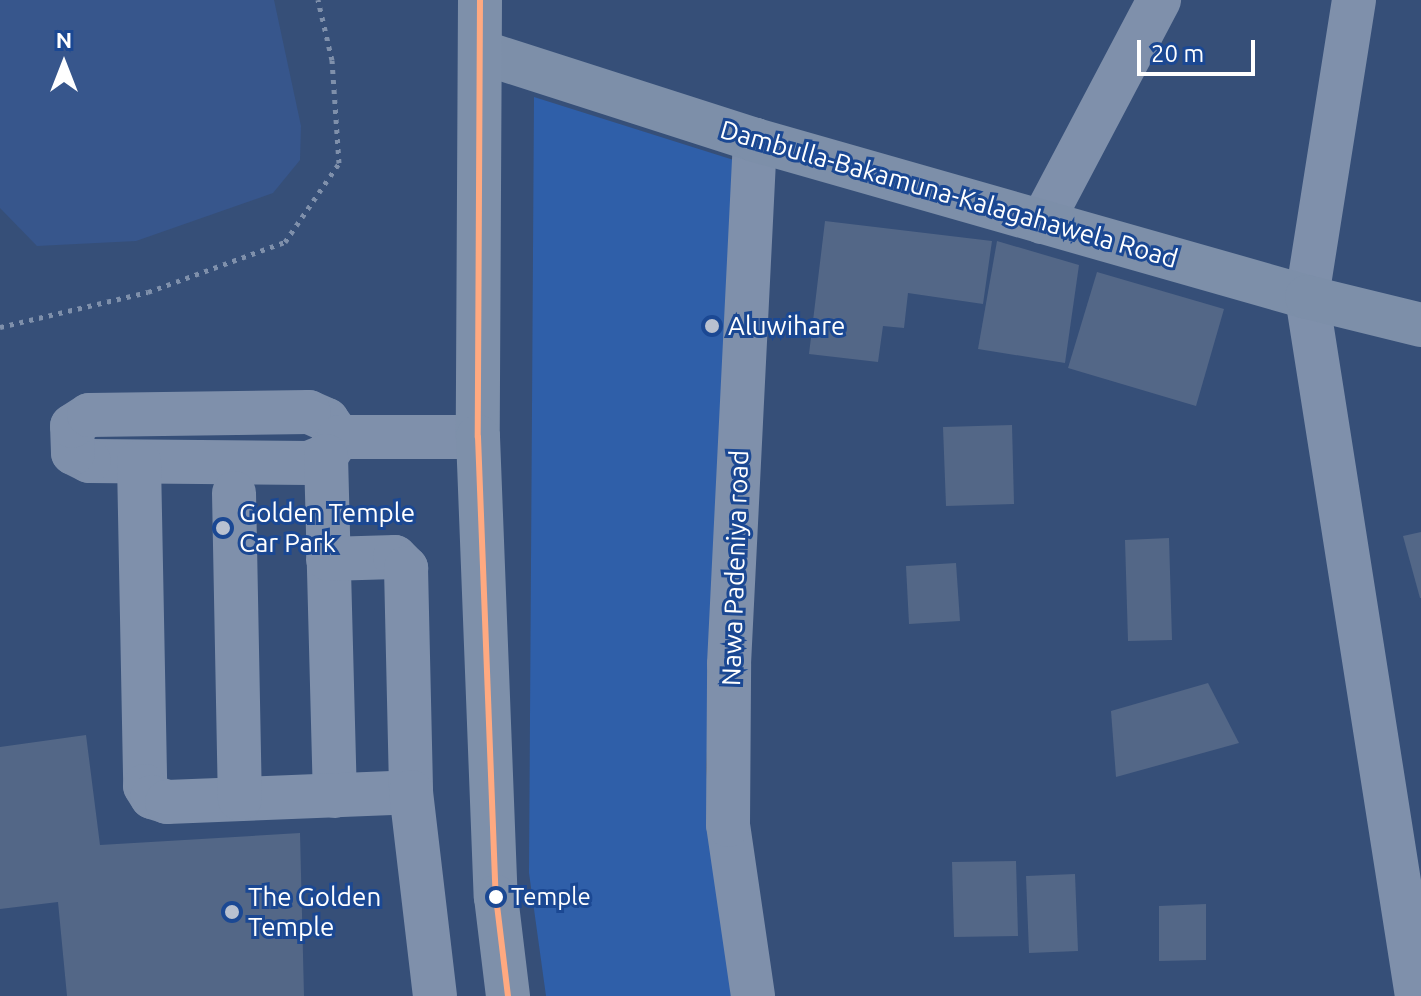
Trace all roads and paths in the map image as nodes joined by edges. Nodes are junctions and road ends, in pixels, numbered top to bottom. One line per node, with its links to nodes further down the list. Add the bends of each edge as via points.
1 (318, 0): 10 (path, via 332,60 339,163 285,242 148,292)
2 (480, 0): 5 (highway)
3 (1159, 0): 7 (street)
4 (1354, 0): 8 (street)
5 (481, 52): 6 (main road, Dambulla-Bakamuna-Kalagahawela Road); 11 (highway)
6 (755, 140): 7 (main road, Dambulla-Bakamuna-Kalagahawela Road); 22 (street, Nawa Padeniya road, via 729,664 728,825)
7 (1042, 222): 8 (main road, Dambulla-Bakamuna-Kalagahawela Road)
8 (1307, 297): 9 (main road, Dambulla-Bakamuna-Kalagahawela Road); 19 (street)
9 (1421, 325)
10 (0, 327)
11 (478, 437): 12 (street); 21 (highway, via 496,897)
12 (332, 447): 13 (street, via 309,463); 13 (street, via 327,420 309,412 89,415 72,426 73,453 89,461); 15 (street)
13 (139, 462): 18 (street, via 145,786 152,797 167,802)
14 (234, 493): 18 (street)
15 (328, 559): 16 (street, via 395,557 406,568); 17 (street)
16 (411, 792): 17 (street); 20 (street)
17 (335, 796): 18 (street)
18 (240, 799)
19 (1416, 940): 23 (street)
20 (435, 996)
21 (508, 996)
22 (753, 996)
23 (1417, 996)

